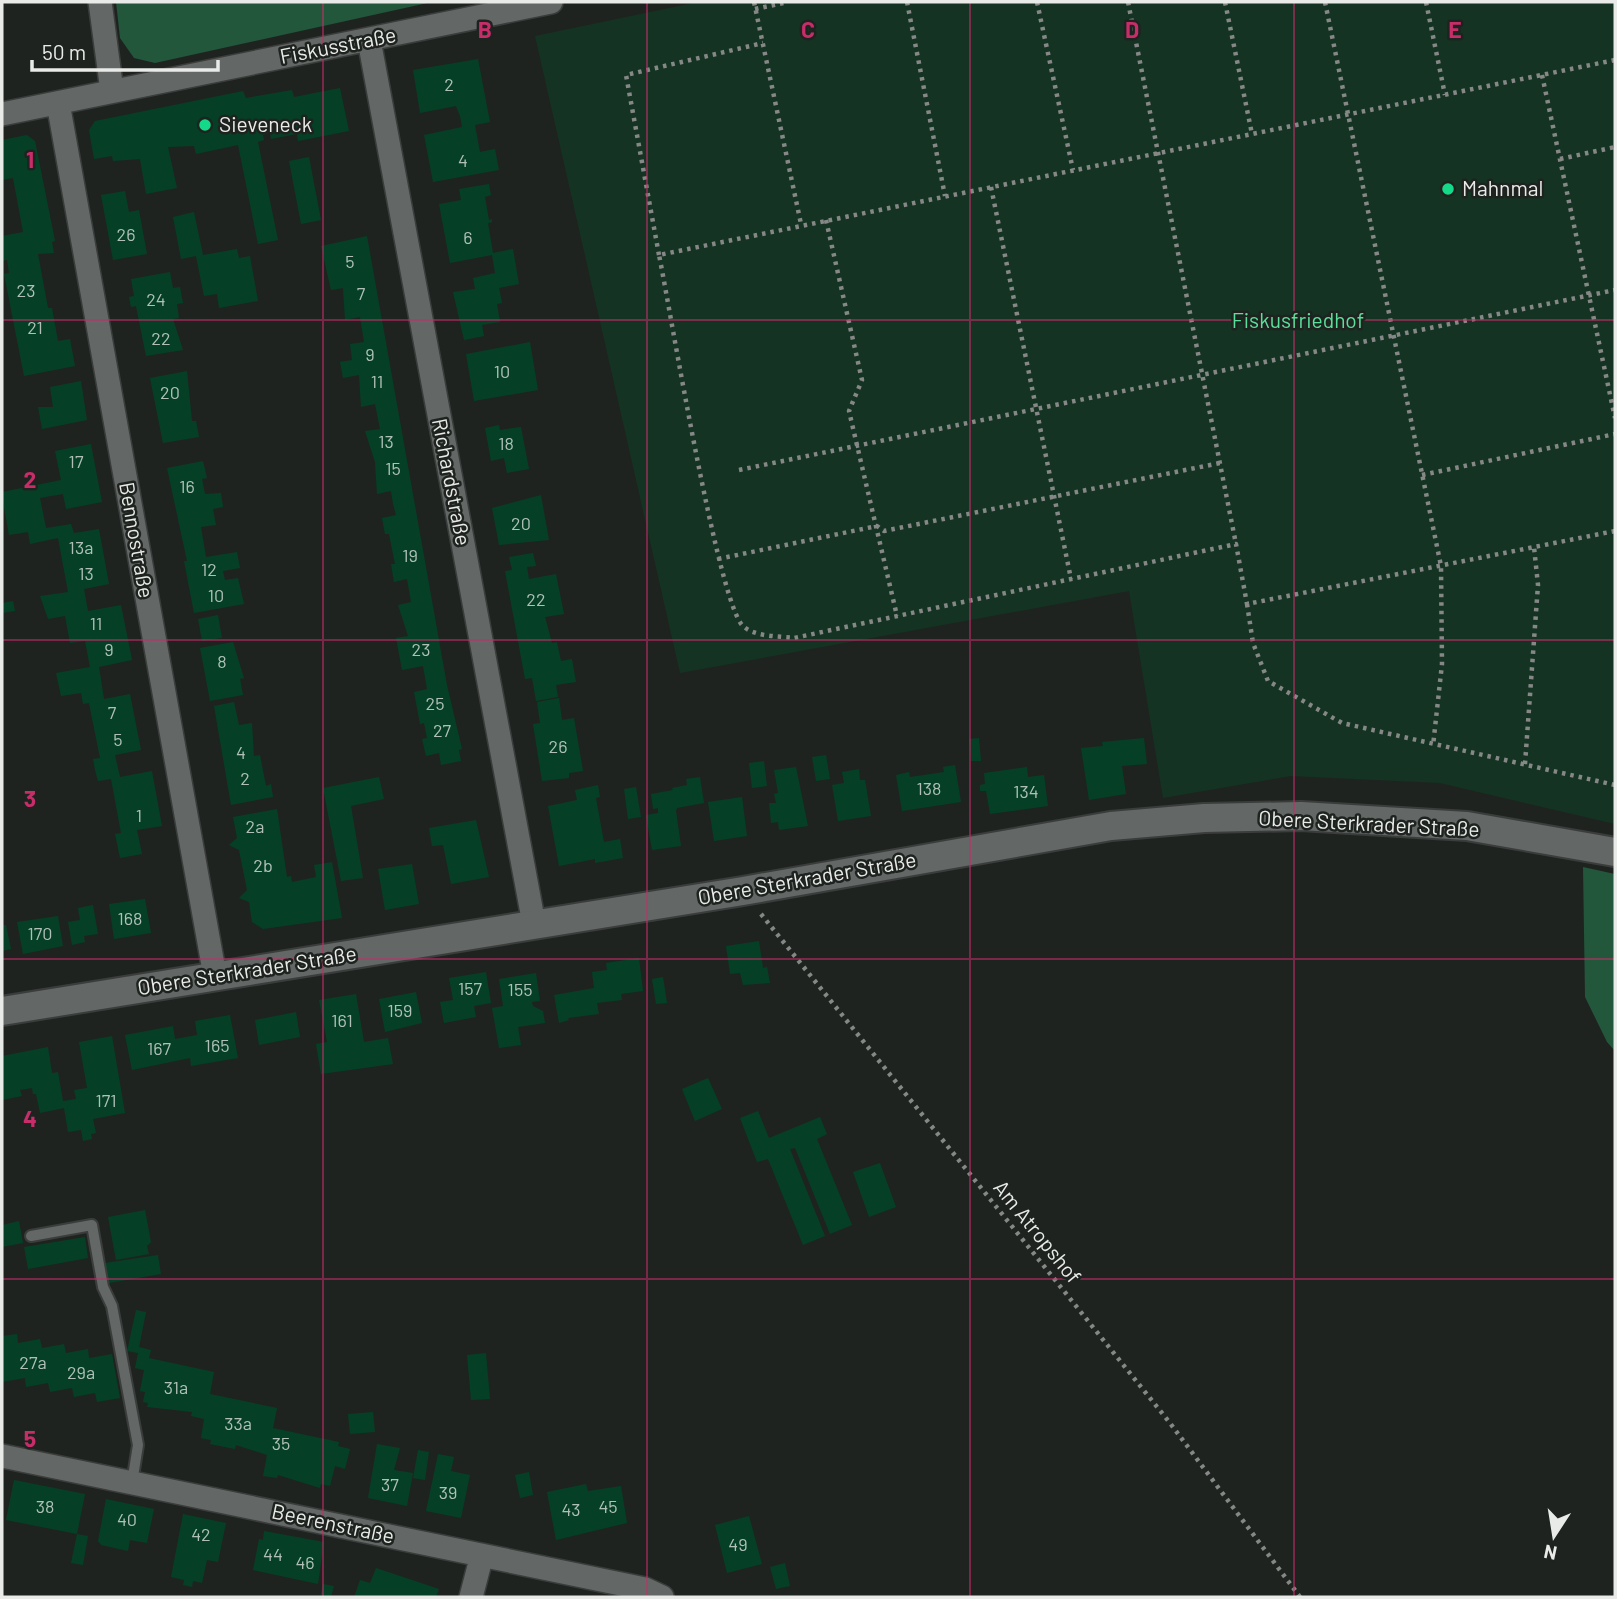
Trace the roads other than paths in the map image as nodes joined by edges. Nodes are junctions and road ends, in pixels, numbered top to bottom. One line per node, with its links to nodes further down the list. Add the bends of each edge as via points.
1 (100, 2): 4 (street)
2 (551, 2): 3 (street, Fiskusstraße)
3 (369, 40): 4 (street, Fiskusstraße); 8 (street, Richardstraße)
4 (112, 91): 5 (street, Fiskusstraße)
5 (58, 103): 6 (street, Fiskusstraße); 9 (street, Bennostraße)
6 (2, 114)
7 (1615, 852): 8 (street, Obere Sterkrader Straße, via 1467,826 1301,816 1204,818 1111,826)
8 (534, 924): 9 (street, Obere Sterkrader Straße)
9 (215, 976): 10 (street, Obere Sterkrader Straße)
10 (2, 1010)
11 (31, 1236): 13 (lane, via 92,1225 138,1445)
12 (2, 1456): 13 (street, Beerenstraße)
13 (132, 1483): 14 (street, Beerenstraße)
14 (482, 1555): 15 (street); 16 (street, Beerenstraße, via 645,1589)
15 (471, 1597)
16 (662, 1597)

